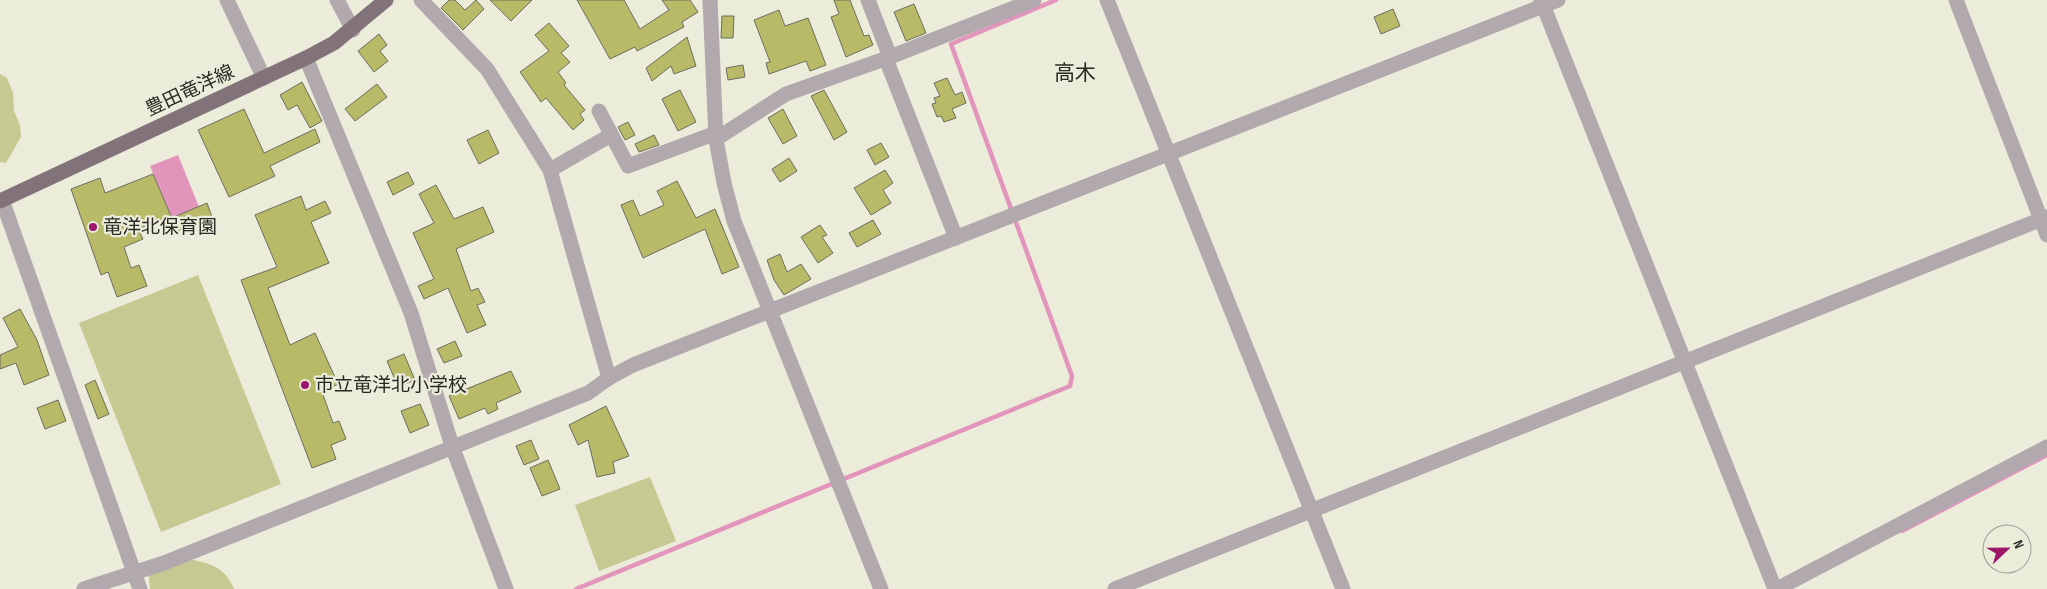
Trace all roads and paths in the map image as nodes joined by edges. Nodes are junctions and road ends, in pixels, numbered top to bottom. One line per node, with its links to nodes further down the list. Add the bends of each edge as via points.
1 (227, 0): 15 (street)
2 (337, 0): 12 (street)
3 (386, 0): 12 (main road, 豊田竜洋線)
4 (421, 0): 20 (street, via 487,69)
5 (711, 0): 18 (street)
6 (868, 0): 14 (street)
7 (1034, 0): 14 (street)
8 (1107, 0): 19 (street)
9 (1558, 0): 11 (street)
10 (1956, 0): 22 (street)
11 (1542, 3): 19 (street); 25 (street)
12 (353, 30): 13 (main road, 豊田竜洋線)
13 (306, 58): 15 (main road, 豊田竜洋線); 27 (street, via 411,313)
14 (888, 58): 18 (street, via 786,94); 23 (street)
15 (264, 78): 21 (main road, 豊田竜洋線)
16 (599, 111): 17 (street)
17 (611, 135): 18 (street, via 628,166); 20 (street)
18 (716, 136): 24 (street, via 734,221)
19 (1168, 153): 23 (street); 29 (street)
20 (550, 170): 26 (street)
21 (1, 201): 30 (street)
22 (2045, 224): 25 (street)
23 (956, 238): 24 (street)
24 (771, 311): 26 (street, via 633,365); 34 (street)
25 (1684, 362): 29 (street); 37 (street)
26 (609, 378): 27 (street, via 588,394)
27 (452, 446): 30 (street); 33 (street)
28 (2047, 447): 37 (street)
29 (1312, 510): 35 (street); 36 (street)
30 (134, 573): 31 (street); 32 (street)
31 (84, 589)
32 (140, 589)
33 (506, 589)
34 (881, 589)
35 (1115, 589)
36 (1343, 589)
37 (1776, 589)

